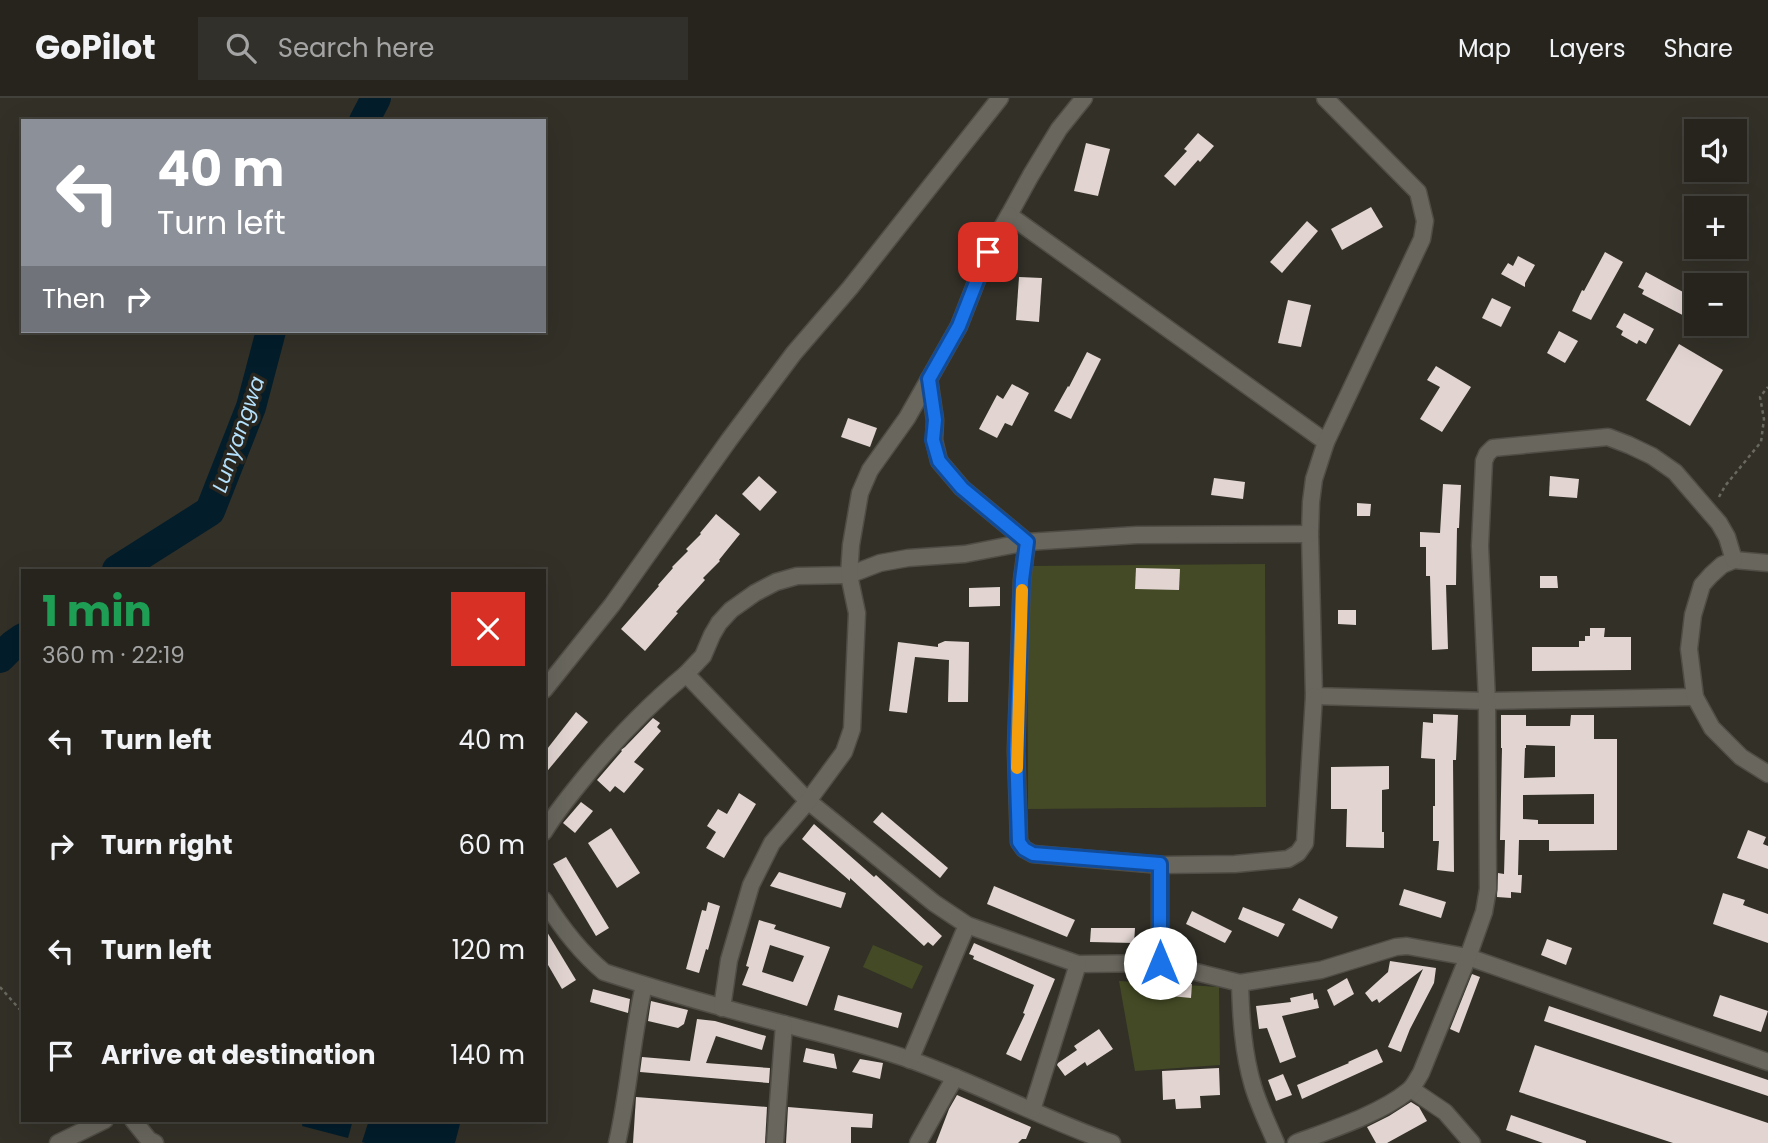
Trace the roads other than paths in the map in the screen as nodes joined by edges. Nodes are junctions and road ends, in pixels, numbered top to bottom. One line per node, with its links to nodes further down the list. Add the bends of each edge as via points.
1 (1000, 98): 13 (street, via 794,353)
2 (1084, 98): 4 (street, via 1059,129)
3 (1325, 98): 6 (street, via 1418,191 1425,221 1422,239)
4 (1009, 215): 5 (street, via 988,252 959,326); 6 (street)
5 (929, 379): 8 (street, via 939,461 962,488); 11 (street, via 860,494)
6 (1326, 442): 7 (street, via 1314,479)
7 (1310, 534): 8 (street, via 1138,535); 14 (street)
8 (1027, 542): 11 (street, via 880,563); 20 (street, via 1017,736 1019,842 1033,854)
9 (1734, 560): 10 (street); 15 (street, via 1722,565 1702,586 1693,615 1689,649); 16 (street, via 1727,537 1710,512 1675,472 1652,456 1608,437 1493,448 1484,461 1480,546)
10 (1768, 563)
11 (849, 575): 12 (street, via 797,576 755,593 719,623 703,656); 18 (street, via 857,613 852,729 844,752)
12 (686, 674): 18 (street); 19 (street, via 608,749)
13 (546, 687)
14 (1314, 696): 16 (street); 20 (street, via 1304,843 1298,853 1288,859)
15 (1695, 697): 16 (street); 17 (street, via 1724,741)
16 (1487, 701): 23 (street, via 1488,889 1485,912)
17 (1768, 774)
18 (808, 801): 22 (street); 28 (street, via 772,843 751,885 729,960)
19 (546, 829)
20 (1160, 864): 24 (street)
21 (546, 903): 27 (street, via 565,932 604,972)
22 (967, 925): 25 (street); 30 (street)
23 (1468, 957): 26 (street, via 1396,947 1321,970); 31 (street); 33 (street)
24 (1160, 963): 25 (street); 26 (street)
25 (1079, 964): 34 (street)
26 (1240, 983): 43 (street, via 1245,1052)
27 (644, 985): 28 (street); 39 (street)
28 (722, 1008): 29 (street)
29 (784, 1024): 30 (street); 40 (street)
30 (910, 1059): 32 (street)
31 (1768, 1062)
32 (956, 1077): 34 (street); 41 (street)
33 (1411, 1089): 44 (street, via 1388,1105); 45 (street, via 1444,1112)
34 (1032, 1110): 42 (street)
35 (101, 1122): 37 (street)
36 (135, 1122): 38 (street)
37 (58, 1143)
38 (155, 1143)
39 (617, 1143)
40 (775, 1143)
41 (918, 1143)
42 (1112, 1143)
43 (1276, 1143)
44 (1296, 1143)
45 (1472, 1143)

